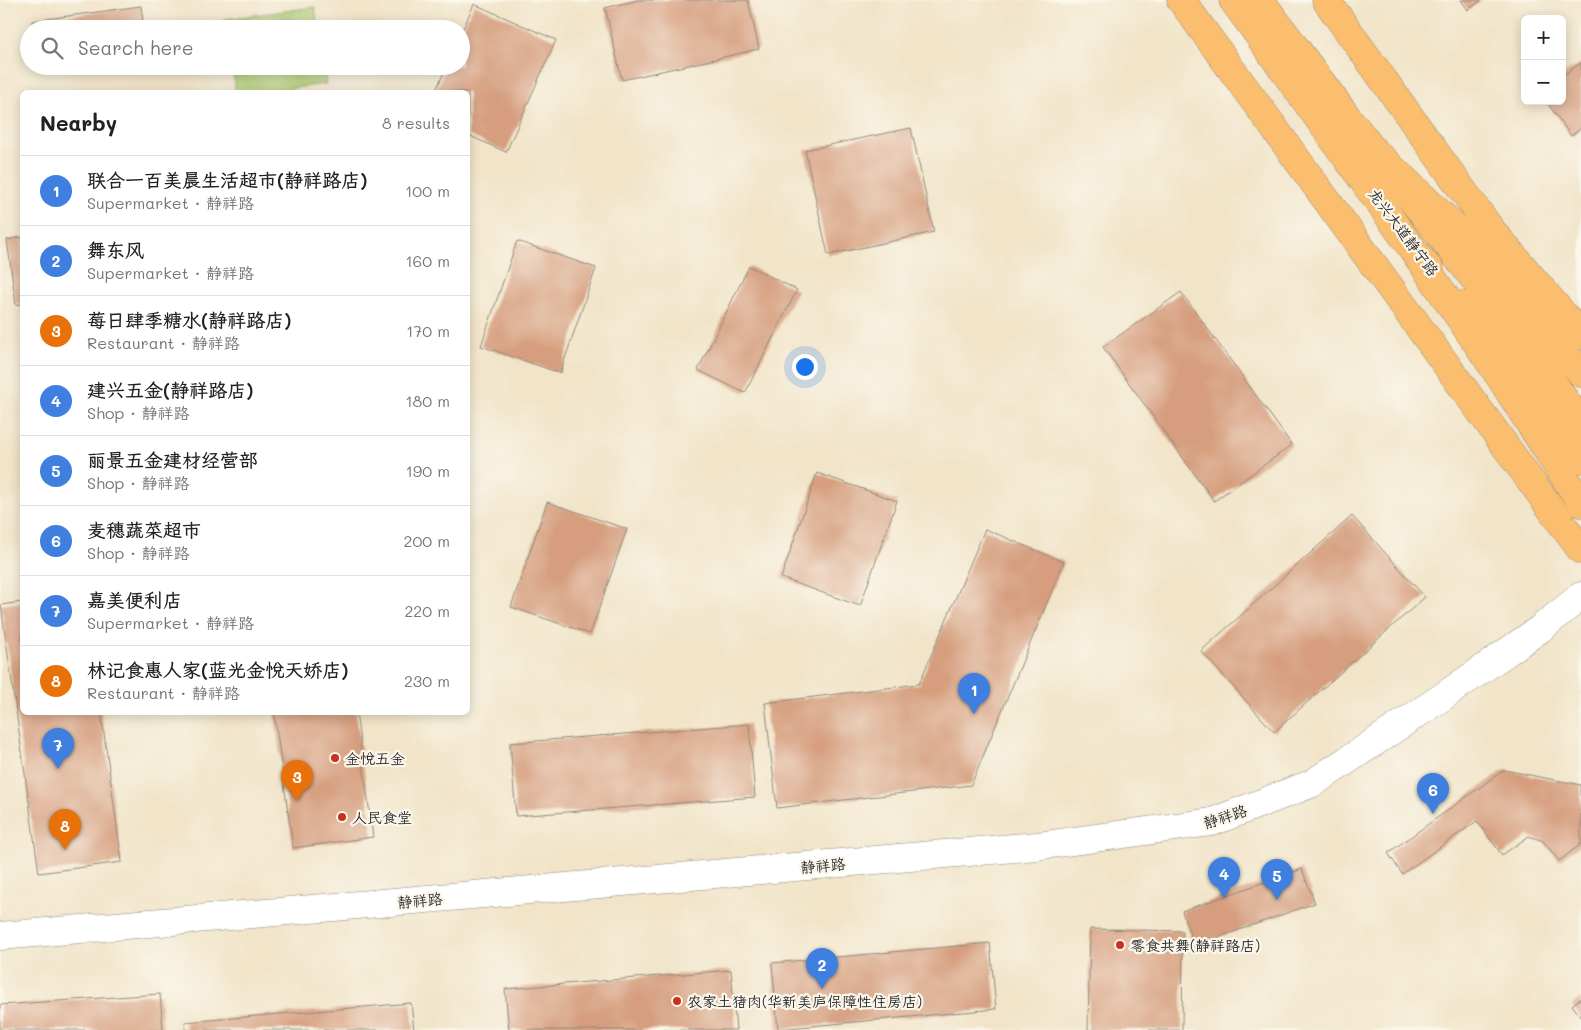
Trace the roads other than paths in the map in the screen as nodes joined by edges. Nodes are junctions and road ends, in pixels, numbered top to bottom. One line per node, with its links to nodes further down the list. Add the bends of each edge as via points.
1 (1181, 0): 11 (main road)
2 (1233, 0): 6 (main road, 龙兴大道静宁路, via 1414,251)
3 (1260, 0): 6 (main road, via 1375,152 1458,230)
4 (1326, 0): 5 (main road, via 1492,231)
5 (1581, 335)
6 (1524, 356): 7 (main road); 8 (main road, 龙兴大道静宁路); 9 (main road, 龙兴大道静宁路); 10 (main road)
7 (1581, 373)
8 (1581, 423)
9 (1581, 459)
10 (1581, 503)
11 (1581, 550)
12 (1581, 596): 13 (street, 静祥路, via 1524,640 1313,783 1212,822 1037,846)
13 (0, 936)

